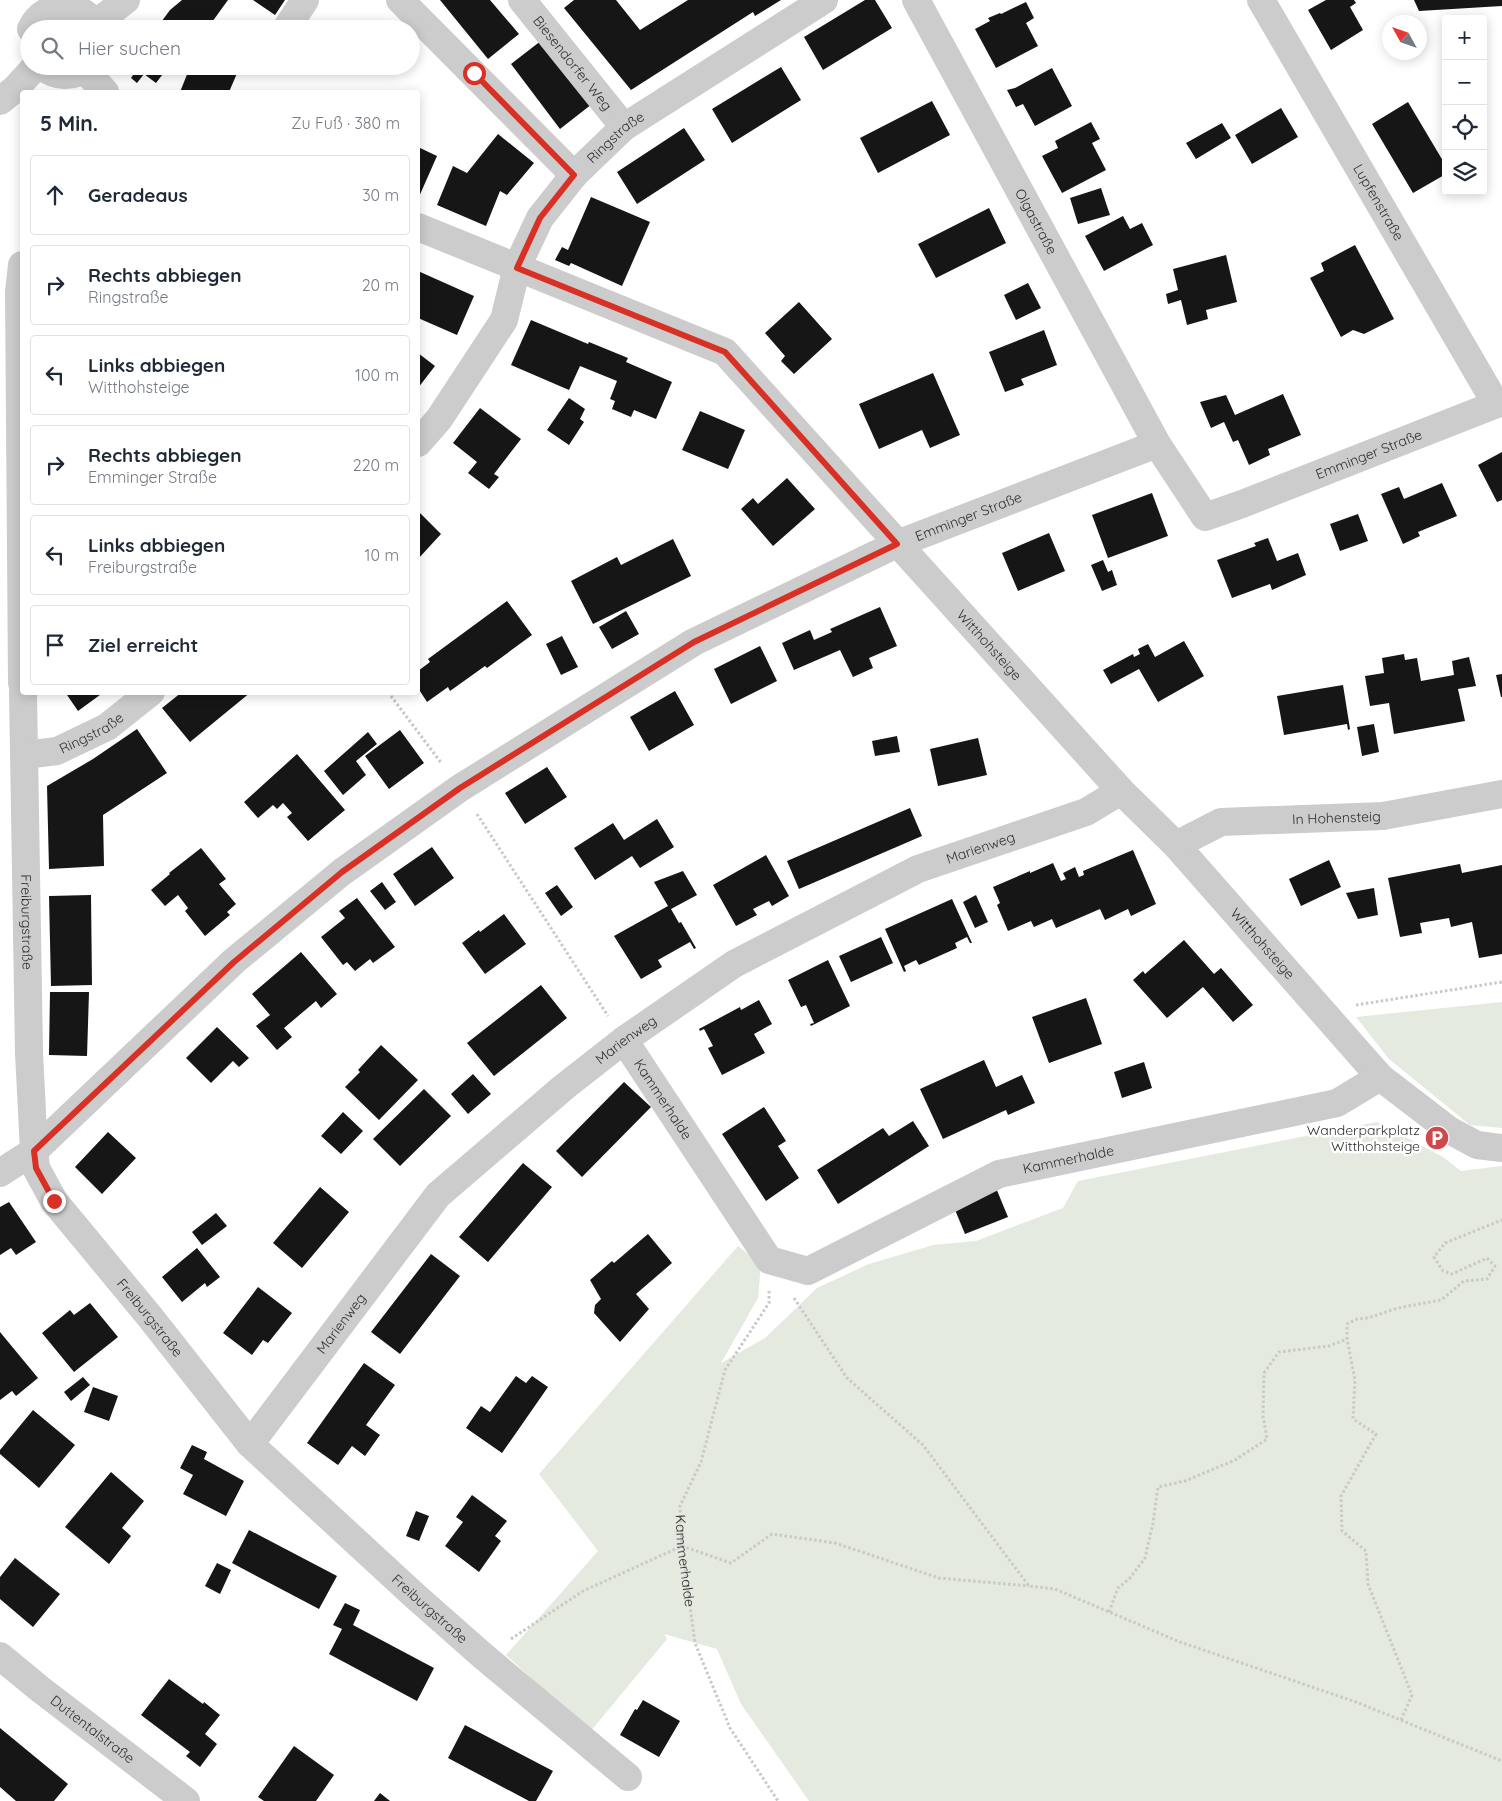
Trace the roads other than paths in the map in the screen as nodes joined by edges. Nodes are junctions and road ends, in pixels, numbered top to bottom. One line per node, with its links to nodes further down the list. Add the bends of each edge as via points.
1 (126, 0): 11 (street)
2 (305, 0): 12 (street)
3 (400, 0): 14 (street)
4 (824, 0): 19 (street, Ringstraße)
5 (916, 0): 27 (street, Olgastraße)
6 (1261, 0): 24 (street, Lupfenstraße)
7 (528, 2): 19 (street, Biesendorfer Weg)
8 (54, 3): 9 (street); 10 (street, via 82,10)
9 (35, 20)
10 (90, 20)
11 (104, 20)
12 (292, 20)
13 (420, 20): 20 (street)
14 (420, 20)
15 (28, 75): 18 (street)
16 (92, 75): 17 (street)
17 (103, 90)
18 (0, 101)
19 (624, 127): 20 (street, Ringstraße)
20 (574, 175): 22 (street, Ringstraße, via 540,218)
21 (420, 228): 22 (street, Witthohsteige)
22 (517, 268): 26 (street, Ringstraße, via 504,320 439,419); 28 (street, Witthohsteige, via 725,352)
23 (20, 289): 25 (street)
24 (1499, 403): 27 (street, Emminger Straße, via 1205,517)
25 (20, 429)
26 (420, 441)
27 (1157, 444): 28 (street, Emminger Straße)
28 (897, 544): 32 (street, Witthohsteige); 38 (street, Emminger Straße, via 694,642 460,788 342,872 234,962)
29 (23, 695): 31 (street, Freiburgstraße)
30 (147, 695): 31 (street, Ringstraße, via 107,727 57,751)
31 (25, 755): 38 (street, Freiburgstraße, via 29,1043)
32 (1121, 791): 34 (street, Witthohsteige); 35 (street, Marienweg, via 1086,812 918,869 734,964)
33 (1502, 794): 34 (street, In Hohensteig, via 1383,816 1221,822)
34 (1176, 845): 36 (street, Witthohsteige)
35 (624, 1040): 36 (street, Kammerhalde, via 769,1260 808,1271 999,1174 1337,1102); 40 (street, Marienweg, via 438,1195)
36 (1380, 1077): 37 (street, Witthohsteige, via 1450,1130 1477,1145)
37 (1502, 1148)
38 (34, 1151): 39 (street, Emminger Straße); 40 (street, Freiburgstraße, via 36,1168 54,1201)
39 (0, 1173)
40 (250, 1444): 42 (street, Freiburgstraße, via 483,1656)
41 (0, 1656): 43 (street, Duttentalstraße)
42 (628, 1777)
43 (186, 1801)

